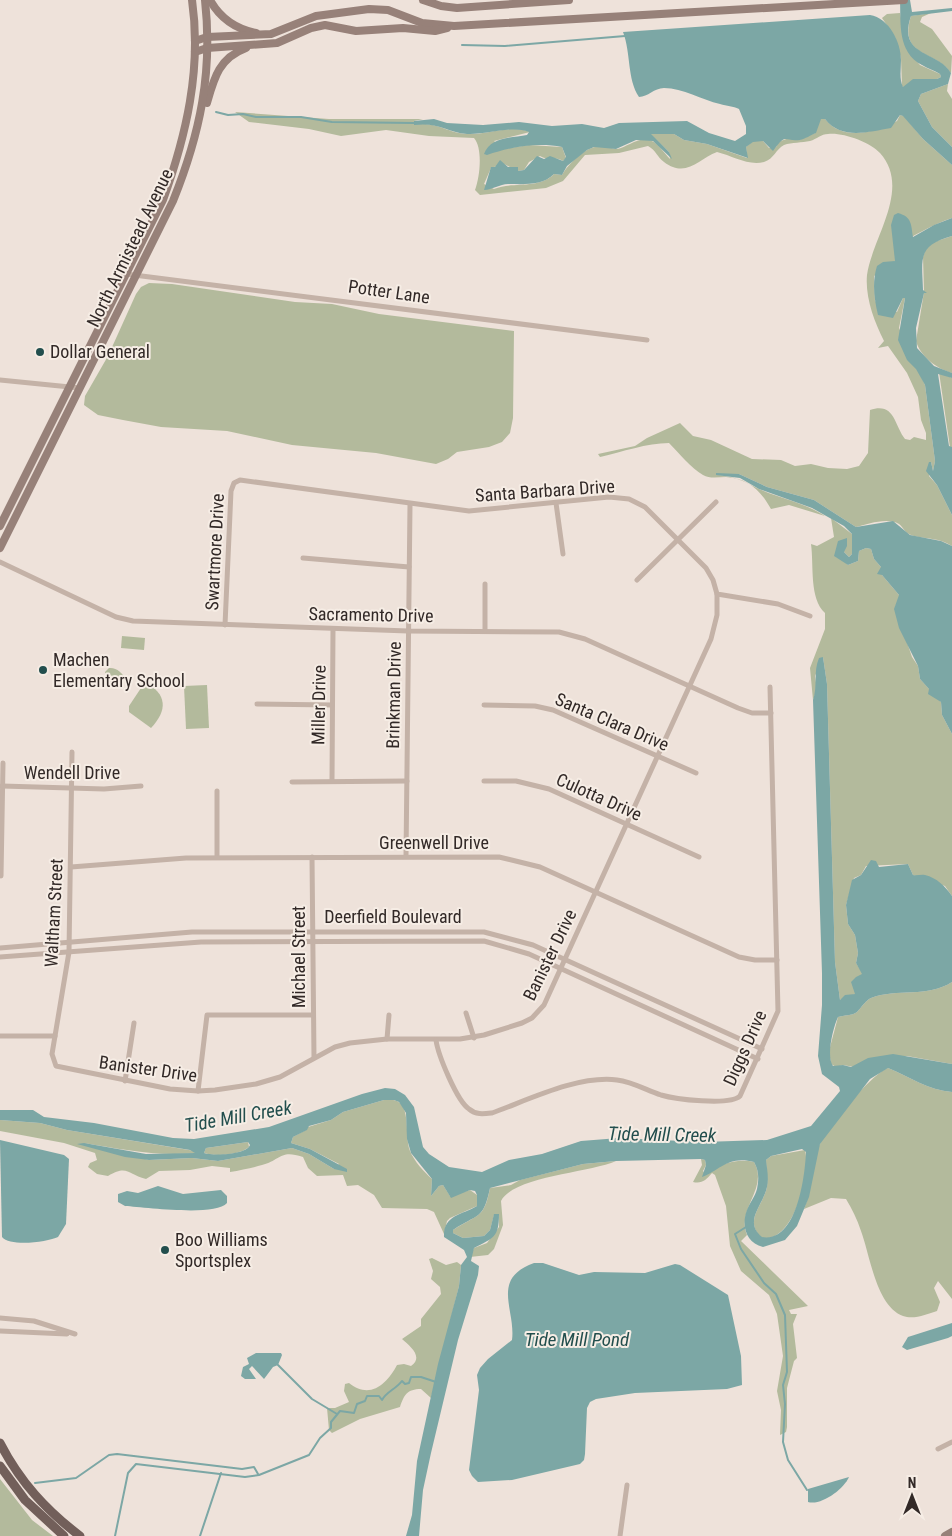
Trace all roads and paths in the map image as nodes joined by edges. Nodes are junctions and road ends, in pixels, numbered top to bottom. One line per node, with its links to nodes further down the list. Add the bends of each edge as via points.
1 (192, 0): 12 (main road, North Armistead Avenue)
2 (205, 0): 11 (main road, North Armistead Avenue)
3 (210, 0): 10 (main road, via 219,13 238,27 254,33)
4 (423, 0): 5 (main road, via 457,8)
5 (569, 0)
6 (896, 0): 7 (main road); 8 (main road)
7 (904, 0)
8 (723, 5): 9 (main road)
9 (454, 26): 10 (main road, via 422,23 378,9 316,16); 13 (main road, via 435,31 404,28 356,31 326,25 277,43)
10 (275, 33): 11 (main road)
11 (207, 37): 12 (main road); 14 (main road, North Armistead Avenue)
12 (195, 41): 15 (main road, North Armistead Avenue)
13 (252, 46): 14 (main road); 18 (main road, via 232,54 221,65)
14 (207, 48): 15 (main road); 17 (main road, North Armistead Avenue)
15 (195, 52): 16 (main road, North Armistead Avenue)
16 (194, 71): 17 (main road, via 198,89); 19 (main road, North Armistead Avenue, via 179,155 163,200)
17 (205, 93): 18 (main road, North Armistead Avenue)
18 (201, 119): 20 (main road, North Armistead Avenue, via 173,201)
19 (126, 274): 20 (street, Potter Lane); 23 (main road, North Armistead Avenue)
20 (136, 275): 21 (street, Potter Lane); 24 (main road, North Armistead Avenue)
21 (647, 340)
22 (0, 380): 23 (street)
23 (70, 386): 24 (street); 29 (main road, North Armistead Avenue)
24 (80, 388): 31 (main road, North Armistead Avenue)
25 (236, 481): 28 (street, Santa Barbara Drive); 40 (street, Swartmore Drive, via 230,502)
26 (716, 502): 30 (street)
27 (556, 503): 28 (street, Santa Barbara Drive, via 485,510); 30 (street, Santa Barbara Drive, via 609,497 628,499 645,507); 32 (street)
28 (410, 504): 35 (street, Brinkman Drive)
29 (0, 526)
30 (677, 541): 36 (street); 38 (street, Santa Barbara Drive, via 706,568 714,580)
31 (0, 548)
32 (563, 554)
33 (303, 558): 35 (street)
34 (0, 562): 40 (street, Sacramento Drive, via 116,617 133,621)
35 (409, 567): 43 (street, Brinkman Drive)
36 (637, 580)
37 (484, 584): 42 (street)
38 (717, 594): 39 (street, via 778,604); 44 (street, Banister Drive, via 714,632)
39 (810, 616)
40 (225, 625): 41 (street, Sacramento Drive)
41 (334, 629): 43 (street, Sacramento Drive); 47 (street, Miller Drive)
42 (485, 630): 43 (street, Sacramento Drive); 44 (street, Sacramento Drive, via 542,630 572,635)
43 (408, 631): 55 (street, Brinkman Drive)
44 (690, 686): 49 (street, Sacramento Drive, via 738,708); 51 (street, Banister Drive)
45 (770, 687): 49 (street, Diggs Drive)
46 (257, 704): 47 (street)
47 (332, 705): 54 (street, Miller Drive)
48 (484, 705): 51 (street, Santa Clara Drive, via 535,706 553,710)
49 (770, 713): 77 (street, Diggs Drive)
50 (72, 752): 60 (street, Waltham Street)
51 (658, 755): 53 (street, Santa Clara Drive); 62 (street, Banister Drive)
52 (2, 762): 58 (street)
53 (696, 773)
54 (332, 781): 55 (street); 57 (street)
55 (407, 781): 63 (street, Brinkman Drive)
56 (484, 781): 62 (street, Culotta Drive, via 516,781 549,789)
57 (292, 782)
58 (2, 786): 60 (street, Wendell Drive); 68 (street)
59 (141, 786): 60 (street, Wendell Drive)
60 (72, 788): 67 (street, Waltham Street)
61 (217, 791): 64 (street)
62 (627, 824): 66 (street, Culotta Drive); 69 (street, Banister Drive)
63 (406, 856): 65 (street, Greenwell Drive); 69 (street, Greenwell Drive, via 483,856 515,860 540,867)
64 (217, 857): 65 (street, Greenwell Drive); 67 (street, Greenwell Drive)
65 (312, 857): 70 (street, Michael Street)
66 (699, 857)
67 (71, 867): 71 (street, Waltham Street)
68 (1, 876)
69 (596, 893): 76 (street, Banister Drive); 77 (street, Greenwell Drive, via 739,957)
70 (313, 931): 71 (street, Deerfield Boulevard, via 192,932); 72 (street, Michael Street); 76 (street, Deerfield Boulevard, via 484,932 517,939)
71 (69, 942): 73 (street, Deerfield Boulevard); 74 (street, Waltham Street)
72 (313, 942): 74 (street, Deerfield Boulevard, via 193,942); 78 (street, Deerfield Boulevard, via 484,941 515,948); 80 (street, Michael Street)
73 (0, 948)
74 (69, 952): 75 (street, Deerfield Boulevard); 84 (street, Waltham Street)
75 (0, 957)
76 (565, 959): 78 (street, Banister Drive); 88 (street, Deerfield Boulevard)
77 (777, 960): 88 (street, Diggs Drive, via 778,1011)
78 (561, 968): 85 (street, Banister Drive, via 544,1005 532,1018); 90 (street, Deerfield Boulevard)
79 (466, 1013): 85 (street)
80 (313, 1015): 89 (street, Michael Street); 93 (street, via 207,1015)
81 (389, 1015): 86 (street)
82 (134, 1023): 92 (street)
83 (0, 1036): 84 (street)
84 (55, 1036): 91 (street, Waltham Street, via 53,1061)
85 (474, 1038): 87 (street, Banister Drive)
86 (387, 1039): 87 (street, Banister Drive); 89 (street, Banister Drive, via 350,1043)
87 (436, 1040): 90 (street, Diggs Drive, via 462,1100 478,1114 492,1113 583,1082 599,1080 627,1082 675,1098 732,1100 742,1093)
88 (762, 1049): 90 (street, Diggs Drive)
89 (314, 1058): 93 (street, Banister Drive, via 269,1080)
90 (758, 1059)
91 (62, 1069): 92 (street, Banister Drive)
92 (125, 1081): 93 (street, Banister Drive)
93 (198, 1091)
94 (0, 1318): 95 (street, via 34,1321 75,1334)
95 (0, 1331)
96 (952, 1442): 98 (street)
97 (0, 1443): 103 (main road, via 28,1489)
98 (938, 1449)
99 (0, 1466): 102 (main road, via 30,1505)
100 (627, 1485): 104 (street)
101 (952, 1532): 105 (main road)
102 (64, 1536)
103 (80, 1536)
104 (620, 1536)
105 (945, 1536)

